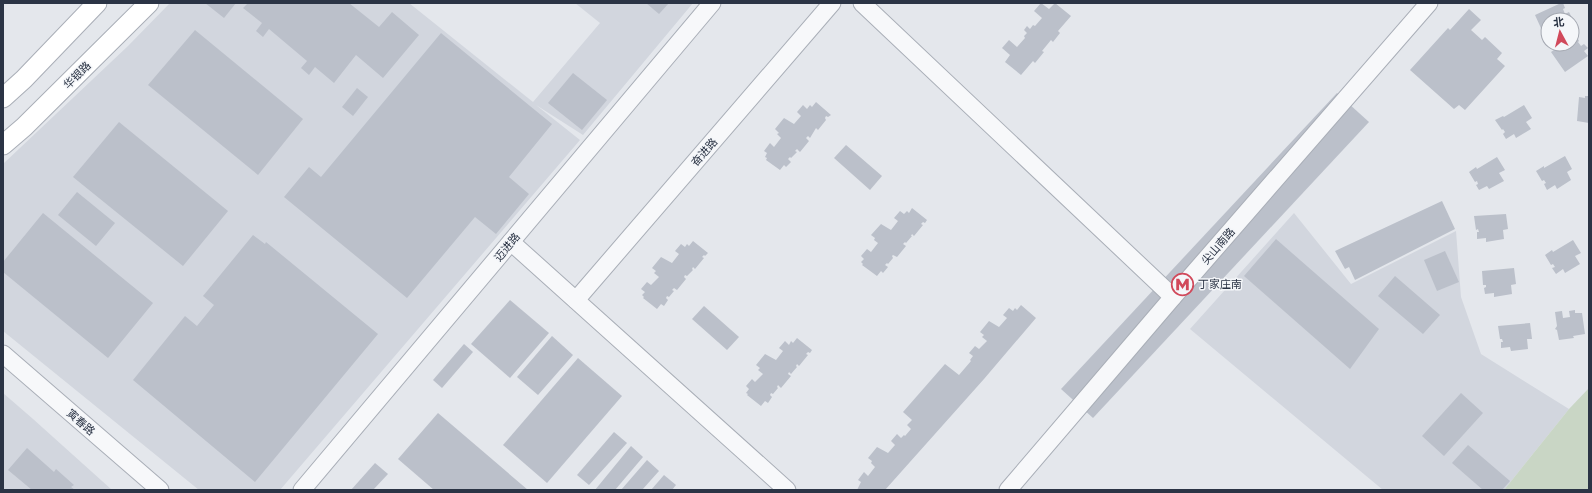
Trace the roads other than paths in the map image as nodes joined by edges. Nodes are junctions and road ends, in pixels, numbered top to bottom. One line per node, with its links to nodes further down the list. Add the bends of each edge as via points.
1 (97, 3): 7 (main road)
2 (149, 3): 8 (main road, 华银路, via 24,128)
3 (712, 3): 9 (street, 迈进路)
4 (832, 3): 11 (street, 奋进路)
5 (862, 3): 10 (street)
6 (1429, 3): 10 (street, 尖山南路)
7 (3, 98)
8 (3, 145)
9 (511, 242): 11 (street); 14 (street, 迈进路)
10 (1172, 297): 16 (street, 尖山南路)
11 (576, 300): 15 (street)
12 (3, 354): 13 (street, 寅春路)
13 (160, 490)
14 (302, 490)
15 (787, 490)
16 (1008, 490)

